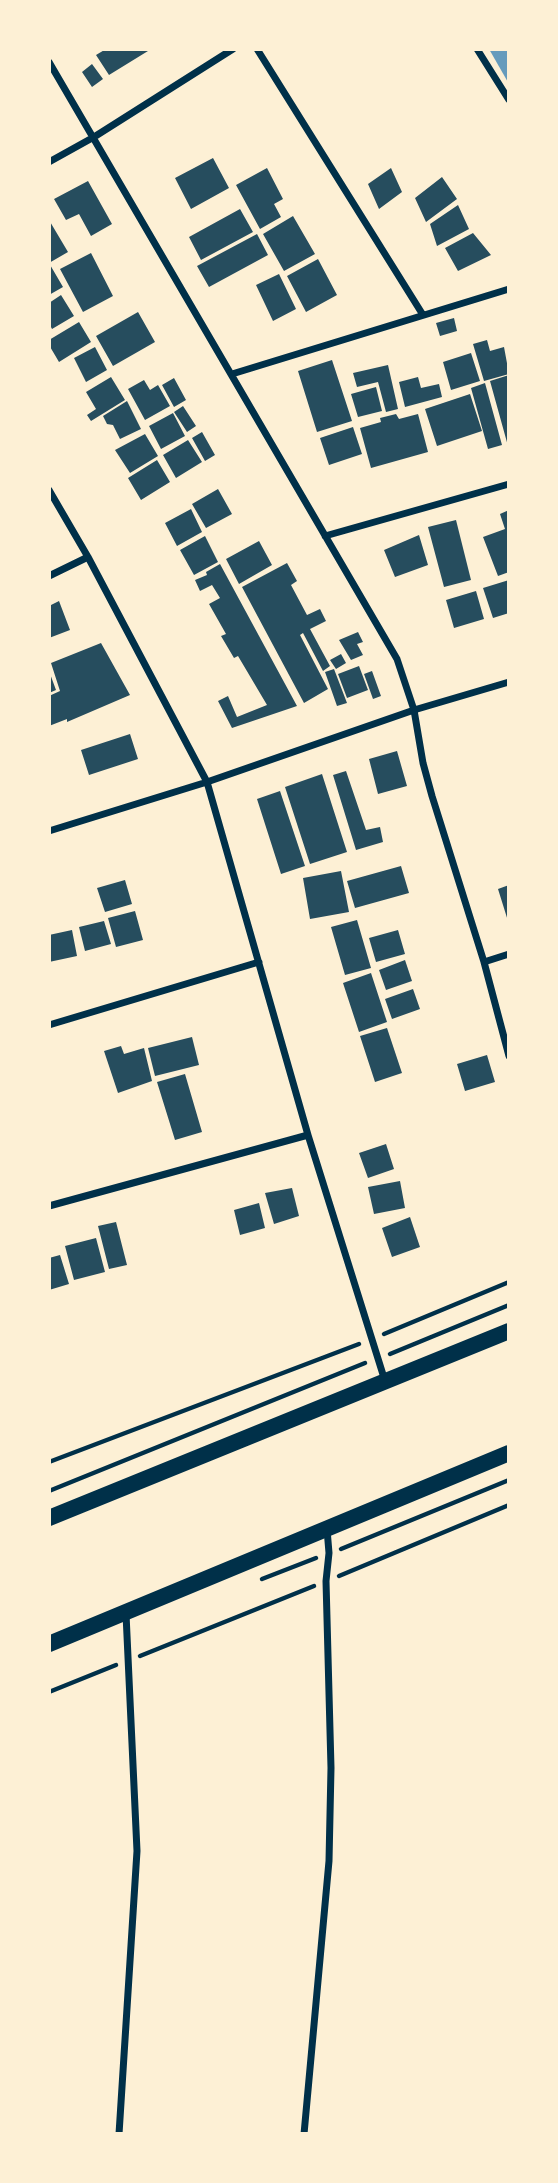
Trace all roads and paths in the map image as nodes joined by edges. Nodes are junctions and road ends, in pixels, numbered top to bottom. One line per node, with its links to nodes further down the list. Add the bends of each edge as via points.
1 (233, 49): 6 (street)
2 (257, 49): 9 (street)
3 (477, 49): 5 (street)
4 (49, 62): 6 (street)
5 (509, 100)
6 (94, 137): 7 (street); 10 (street)
7 (49, 162)
8 (509, 289): 9 (street)
9 (423, 315): 10 (street)
10 (232, 373): 13 (street)
11 (509, 484): 13 (street)
12 (49, 490): 14 (street)
13 (325, 536): 17 (street, via 397,659)
14 (88, 557): 15 (street); 18 (street)
15 (49, 576)
16 (509, 682): 17 (street)
17 (414, 710): 18 (street); 22 (street, via 432,796)
18 (207, 782): 19 (street); 21 (street)
19 (49, 831)
20 (509, 954): 22 (street)
21 (259, 962): 23 (street); 25 (street)
22 (484, 962): 24 (street)
23 (49, 1026)
24 (509, 1056)
25 (309, 1135): 26 (street); 30 (street)
26 (49, 1206)
27 (509, 1282): 30 (path)
28 (509, 1305): 31 (path)
29 (509, 1331): 32 (main road)
30 (370, 1339): 31 (street); 34 (path)
31 (377, 1359): 32 (street); 35 (path)
32 (385, 1381): 37 (main road)
33 (509, 1453): 38 (main road)
34 (49, 1462)
35 (49, 1491)
36 (509, 1505): 39 (path)
37 (49, 1518)
38 (327, 1528): 39 (street); 40 (main road)
39 (326, 1581): 42 (path); 45 (street, via 329,1861)
40 (125, 1612): 41 (main road); 42 (street)
41 (49, 1644)
42 (129, 1660): 43 (path); 44 (street, via 136,1851)
43 (49, 1692)
44 (119, 2134)
45 (304, 2134)

